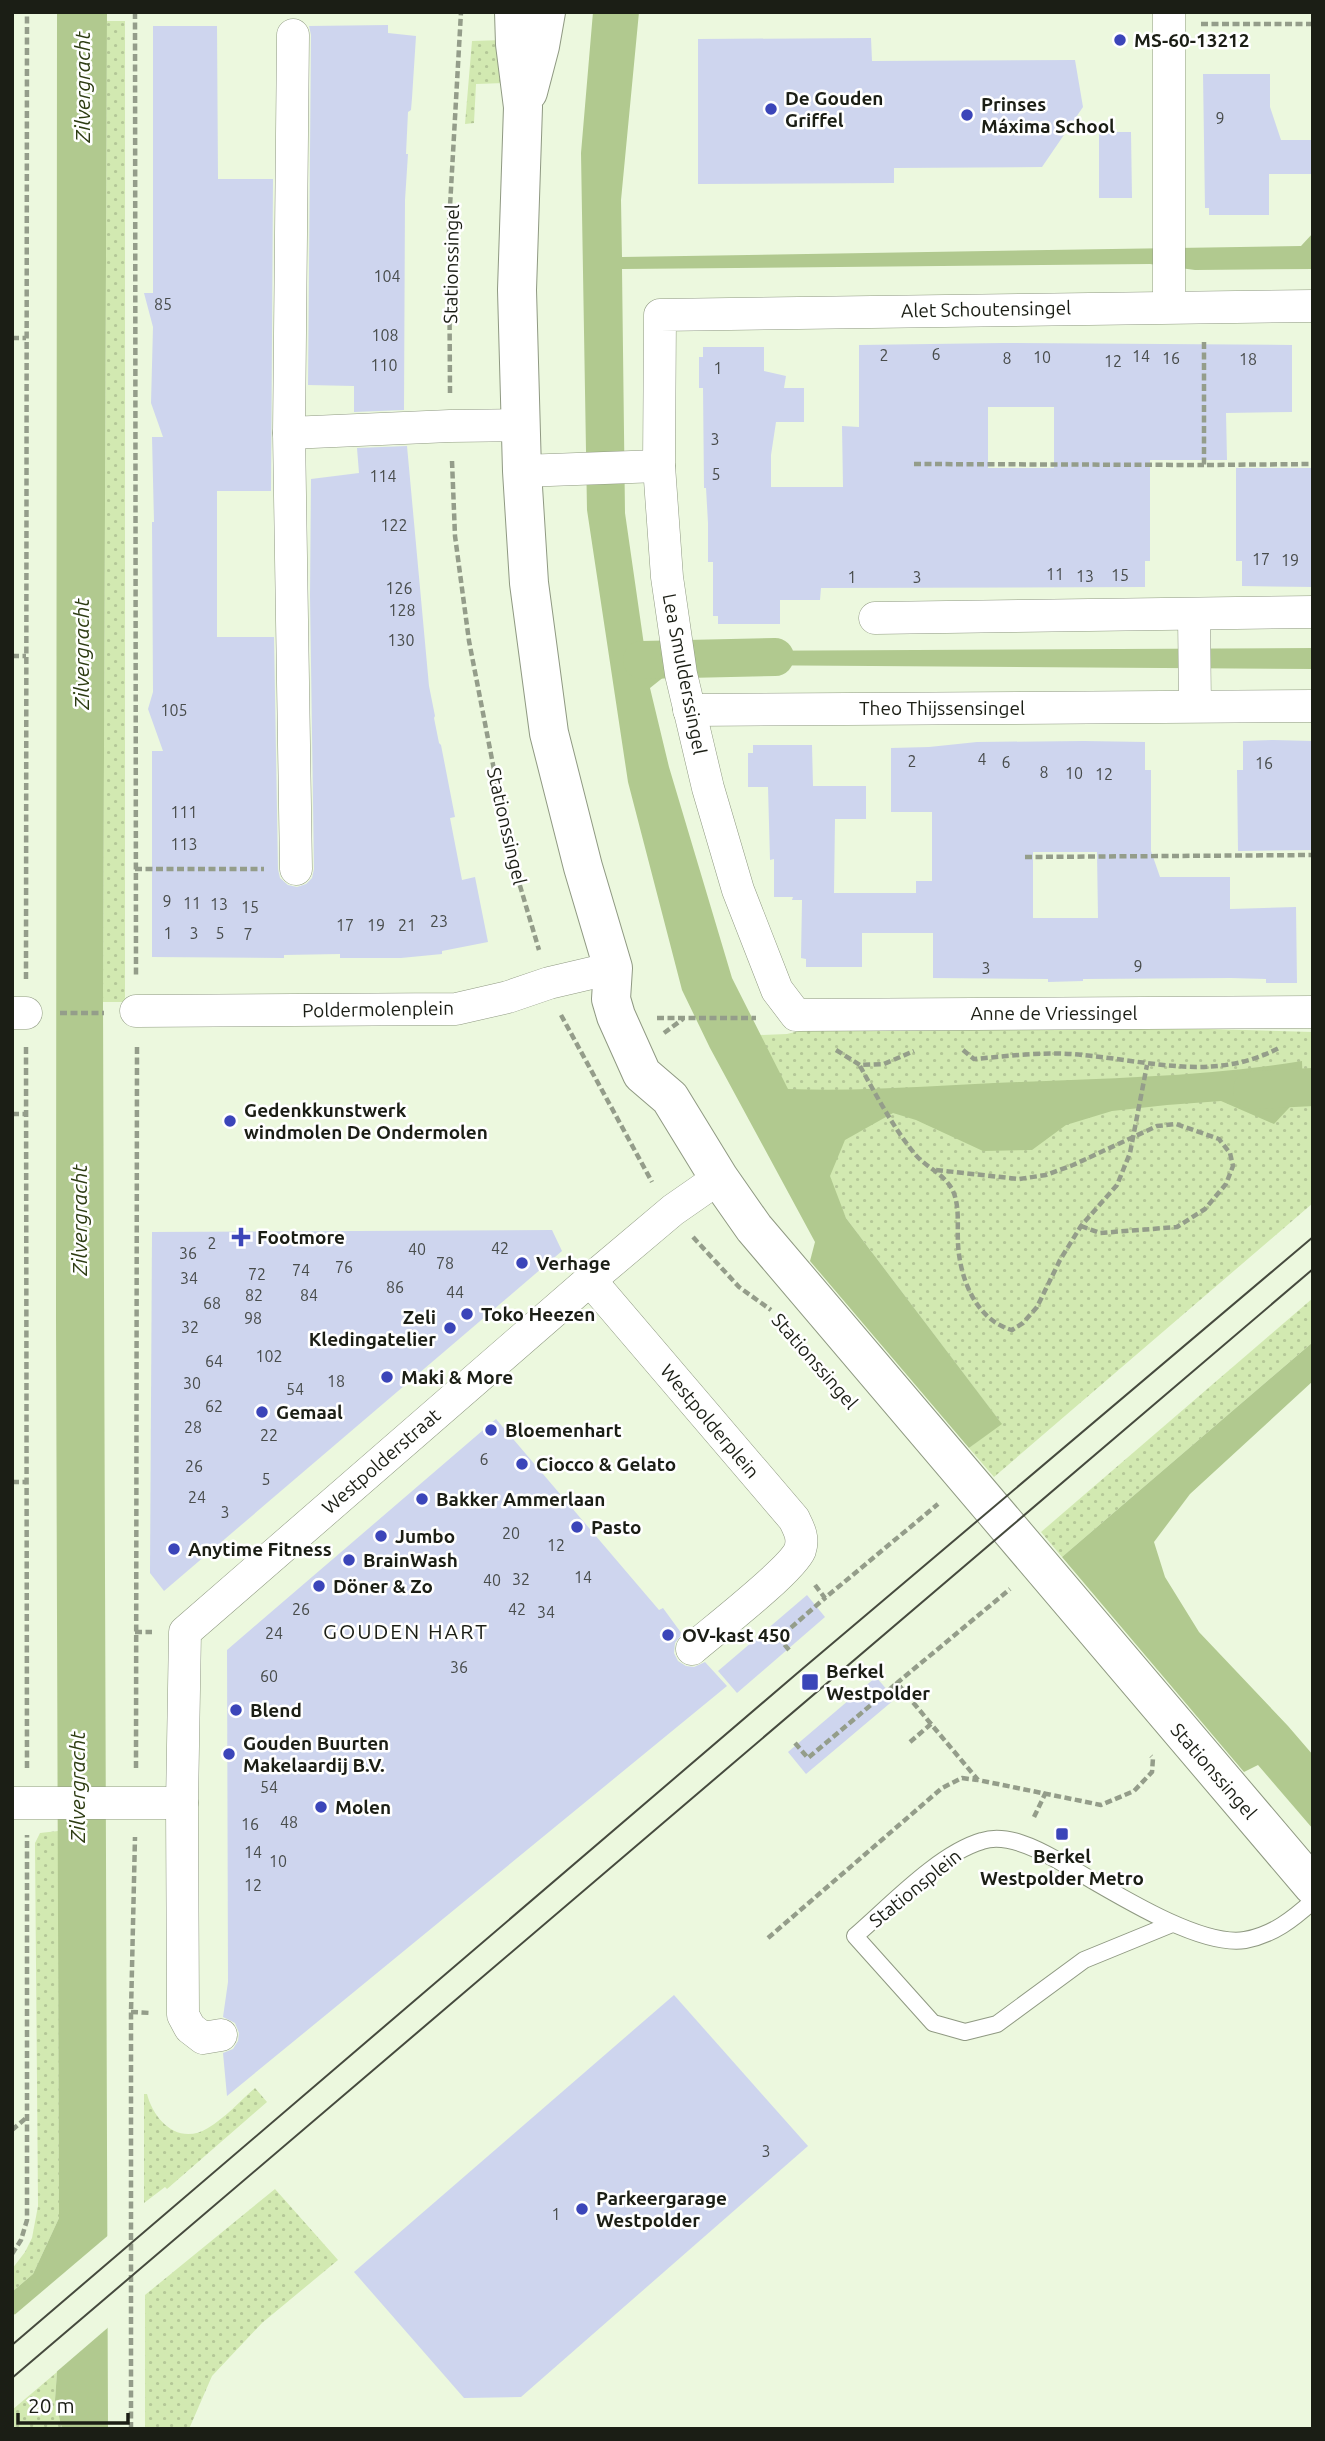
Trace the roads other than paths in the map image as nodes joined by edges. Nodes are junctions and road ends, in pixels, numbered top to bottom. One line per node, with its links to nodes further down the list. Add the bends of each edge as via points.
1 (514, 12): 5 (street, Stationssingel)
2 (546, 12): 5 (street, Stationssingel)
3 (1180, 18): 7 (street)
4 (293, 35): 10 (street)
5 (523, 107): 9 (street, Stationssingel, via 517,290)
6 (1313, 306): 7 (street, Alet Schoutensingel)
7 (1169, 307): 8 (street, Alet Schoutensingel)
8 (660, 315): 11 (street, Lea Smulderssingel)
9 (520, 425): 10 (street); 12 (street, Stationssingel)
10 (289, 433): 19 (street)
11 (659, 466): 12 (street); 18 (street, Lea Smulderssingel, via 667,577)
12 (522, 471): 20 (street, Stationssingel, via 529,583 549,733)
13 (1313, 612): 15 (street)
14 (875, 618): 15 (street)
15 (1195, 644): 16 (street)
16 (1195, 706): 17 (street, Theo Thijssensingel); 18 (street, Theo Thijssensingel)
17 (1313, 706)
18 (690, 710): 23 (street, Lea Smulderssingel, via 737,890 776,990)
19 (296, 869)
20 (613, 968): 21 (street, Poldermolenplein, via 456,1009); 24 (street, Stationssingel, via 611,999 642,1074 670,1098)
21 (126, 1012)
22 (1313, 1012): 23 (street, Anne de Vriessingel)
23 (796, 1015)
24 (719, 1178): 25 (street, Westpolderstraat); 29 (street, Stationssingel, via 754,1228)
25 (590, 1280): 26 (street, Westpolderplein, via 794,1519 802,1535 800,1550 786,1568); 28 (street, Westpolderstraat, via 185,1632)
26 (692, 1649)
27 (30, 1803): 28 (street)
28 (182, 1803): 32 (street, Westpolderstraat, via 183,2015 203,2038)
29 (1313, 1886)
30 (1313, 1901): 31 (lane, Stationsplein, via 1269,1933 1243,1941)
31 (1172, 1924): 31 (lane, Stationsplein, via 1042,1852 1012,1840 984,1840 932,1869 855,1936 933,2023 965,2032 997,2024 1084,1960)
32 (221, 2035)

